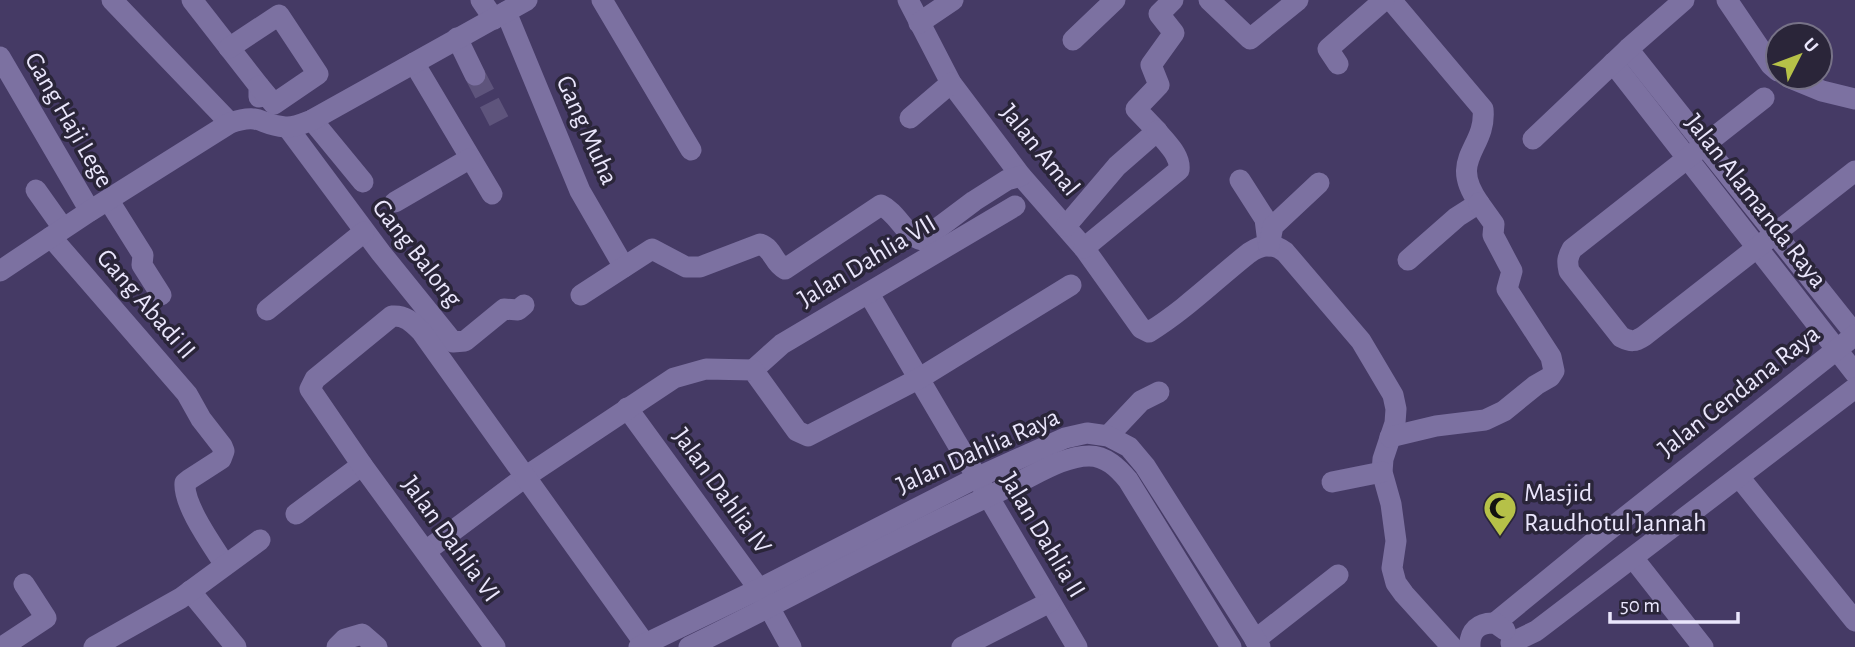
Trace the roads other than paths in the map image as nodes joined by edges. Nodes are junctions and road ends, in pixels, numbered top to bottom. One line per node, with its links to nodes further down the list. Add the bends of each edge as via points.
1 (112, 0): 37 (street)
2 (192, 0): 20 (street)
3 (481, 0): 16 (street, Gang Muha)
4 (527, 0): 16 (street)
5 (602, 0): 42 (street)
6 (908, 0): 17 (street, Jalan Amal)
7 (953, 0): 17 (street)
8 (1115, 0): 19 (street)
9 (1173, 0): 39 (street, via 1159,15 1174,33 1151,65 1159,85 1136,109)
10 (1209, 0): 15 (street, via 1250,39)
11 (1384, 0): 25 (street, via 1328,49)
12 (1391, 0): 54 (street, via 1483,109 1484,122 1466,171)
13 (1684, 0): 22 (street)
14 (1727, 0): 21 (street)
15 (1295, 1)
16 (500, 15): 18 (street); 65 (street, Gang Muha, via 580,191)
17 (919, 23): 28 (street, Jalan Amal)
18 (457, 38): 24 (street); 27 (street)
19 (1073, 40)
20 (229, 48): 26 (street, via 279,15); 29 (street)
21 (1764, 53)
22 (1621, 56): 40 (street); 41 (street, Jalan Alamanda Raya); 43 (street, Jalan Alamanda Raya)
23 (0, 57): 56 (street, Gang Haji Lege)
24 (414, 63): 33 (street); 44 (street)
25 (1338, 64)
26 (318, 74): 29 (street, via 274,104); 33 (street)
27 (475, 75)
28 (951, 83): 35 (street); 46 (street, Jalan Amal)
29 (259, 86): 34 (street)
30 (1822, 91): 32 (street)
31 (1764, 98): 41 (street)
32 (1855, 99)
33 (339, 105): 36 (street)
34 (259, 118): 37 (street); 38 (street)
35 (910, 118)
36 (312, 120): 38 (street); 48 (street)
37 (230, 124): 52 (street)
38 (288, 128): 58 (street, Gang Balong)
39 (1157, 131): 57 (street, via 1117,166); 62 (street, via 1178,157 1175,176)
40 (1533, 139)
41 (1704, 144): 43 (street); 60 (street, Jalan Alamanda Raya)
42 (691, 150)
43 (1687, 158): 63 (street, Jalan Alamanda Raya); 63 (street, via 1572,249 1569,271 1621,337 1636,341)
44 (469, 159): 51 (street); 53 (street)
45 (1855, 171): 60 (street)
46 (1021, 176): 57 (street, Jalan Amal); 65 (street, via 974,201 922,240 881,205 785,269 771,250 760,244 700,267 687,267 652,249)
47 (1240, 180): 61 (street, via 1265,219)
48 (363, 183)
49 (1319, 183): 61 (street, via 1273,226)
50 (36, 190): 59 (street, Gang Abadi II)
51 (492, 194)
52 (109, 201): 56 (street); 69 (street, via 143,255 142,265)
53 (395, 202)
54 (1479, 203): 64 (street, via 1457,216); 82 (street, via 1494,224 1493,235 1512,271 1507,289 1551,357 1554,371 1504,411 1485,420)
55 (1015, 206): 68 (street, Jalan Dahlia VII)
56 (90, 211): 59 (street)
57 (1066, 226): 62 (street, Jalan Amal)
58 (364, 232): 71 (street, Gang Balong, via 453,342 465,341 504,309 518,310); 72 (street)
59 (57, 233): 66 (street); 94 (street, Gang Abadi II, via 187,394 224,451 221,459 186,483 185,489)
60 (1775, 234): 63 (street); 73 (street, Jalan Alamanda Raya)
61 (1269, 246): 62 (street, Jalan Amal, via 1249,253 1149,332 1141,328); 82 (street, via 1285,252 1361,341 1392,395 1396,409)
62 (1084, 248)
63 (1757, 248): 74 (street, Jalan Alamanda Raya)
64 (1408, 260)
65 (624, 267): 70 (street)
66 (0, 271)
67 (1071, 285): 77 (street)
68 (869, 294): 75 (street, Jalan Dahlia VII, via 782,344); 77 (street, Jalan Dahlia II)
69 (161, 295)
70 (581, 295)
71 (524, 305)
72 (267, 310)
73 (1855, 335): 74 (street, Jalan Cendana Raya)
74 (1837, 349): 76 (street, Jalan Alamanda Raya); 102 (street, Jalan Cendana Raya)
75 (753, 370): 77 (street, via 797,431 808,436); 80 (street, via 695,371 674,378)
76 (1855, 373)
77 (920, 378): 87 (street, Jalan Dahlia II)
78 (1159, 392): 81 (street, via 1141,401)
79 (1852, 398): 86 (street)
80 (627, 408): 85 (street); 97 (street, Jalan Dahlia IV)
81 (1108, 436): 87 (street, Jalan Dahlia Raya, via 1087,433 1065,438); 105 (street, via 1129,447 1145,466)
82 (1390, 437): 84 (street)
83 (362, 465): 85 (street, Jalan Dahlia VI, via 310,390 315,379 392,316 400,316 421,331); 90 (street); 92 (street, Jalan Dahlia VI)
84 (1382, 472): 88 (street); 108 (street, via 1396,541 1392,568 1396,583)
85 (525, 477): 92 (street); 106 (street)
86 (1739, 477): 93 (street); 101 (street)
87 (976, 478): 89 (street, Jalan Dahlia II); 97 (street, Jalan Dahlia Raya)
88 (1332, 482)
89 (987, 497): 99 (street, Jalan Dahlia II); 100 (street, Jalan Dahlia Raya); 117 (street, Jalan Dahlia Raya, via 1070,459 1089,456 1116,466)
90 (296, 514)
91 (260, 540): 94 (street)
92 (426, 551): 112 (street, Jalan Dahlia VI)
93 (1633, 558): 107 (street); 118 (street)
94 (225, 565): 98 (street)
95 (1338, 575): 105 (street)
96 (24, 584): 109 (street, via 46,618)
97 (759, 589): 100 (street, Jalan Dahlia IV); 106 (street, Jalan Dahlia Raya)
98 (190, 592): 104 (street); 110 (street)
99 (1050, 602): 115 (street); 116 (street, Jalan Dahlia II)
100 (768, 608): 113 (street, Jalan Dahlia Raya); 114 (street, Jalan Dahlia IV)
101 (1855, 621)
102 (1495, 623): 107 (street, via 1508,632); 108 (street, Jalan Cendana Raya, via 1475,629)
103 (341, 643): 111 (street, via 362,635)
104 (228, 644)
105 (1257, 644)
106 (642, 645)
107 (1511, 645)
108 (1464, 646)
109 (2, 647)
110 (94, 647)
111 (377, 647)
112 (495, 647)
113 (689, 647)
114 (791, 647)
115 (962, 647)
116 (1077, 647)
117 (1231, 647)
118 (1703, 647)

